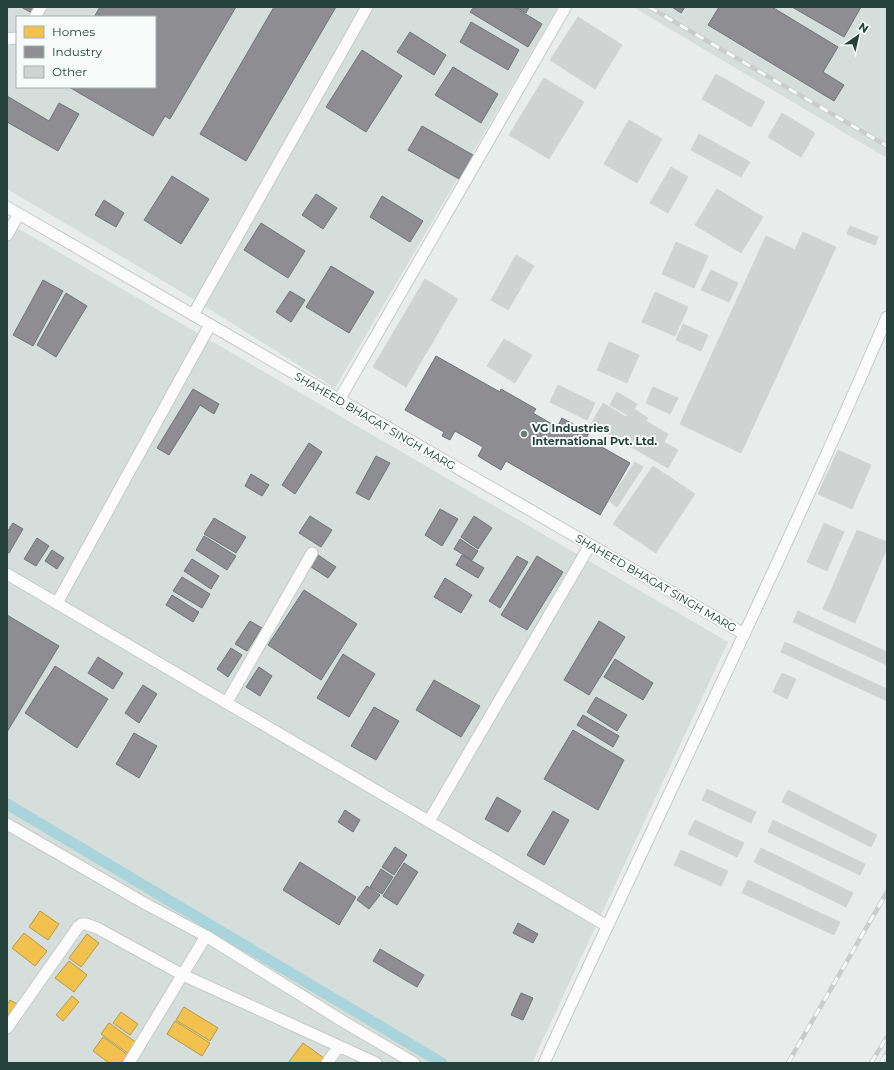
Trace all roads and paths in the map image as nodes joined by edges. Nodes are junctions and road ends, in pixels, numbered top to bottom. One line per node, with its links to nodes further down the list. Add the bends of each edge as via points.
1 (41, 7): 4 (street)
2 (367, 7): 8 (street)
3 (565, 8): 11 (street)
4 (36, 16)
5 (7, 207): 6 (street, SHAHEED BHAGAT SINGH MARG)
6 (19, 214): 7 (street); 8 (street, SHAHEED BHAGAT SINGH MARG)
7 (7, 235)
8 (193, 315): 10 (street, SHAHEED BHAGAT SINGH MARG)
9 (887, 317): 16 (street)
10 (210, 325): 11 (street, SHAHEED BHAGAT SINGH MARG); 15 (street)
11 (339, 400): 12 (street, SHAHEED BHAGAT SINGH MARG)
12 (590, 545): 16 (street, SHAHEED BHAGAT SINGH MARG); 18 (street)
13 (312, 553): 17 (street)
14 (7, 574): 15 (street)
15 (57, 603): 17 (street)
16 (744, 634): 20 (street)
17 (227, 702): 18 (street)
18 (429, 821): 20 (street)
19 (7, 824): 21 (street)
20 (607, 926): 29 (street)
21 (206, 936): 22 (street); 28 (street)
22 (183, 976): 23 (street, via 97,928 82,924); 24 (street); 25 (street)
23 (7, 1028)
24 (339, 1046): 26 (street); 27 (street)
25 (129, 1063)
26 (327, 1063)
27 (376, 1063)
28 (414, 1063)
29 (544, 1063)

